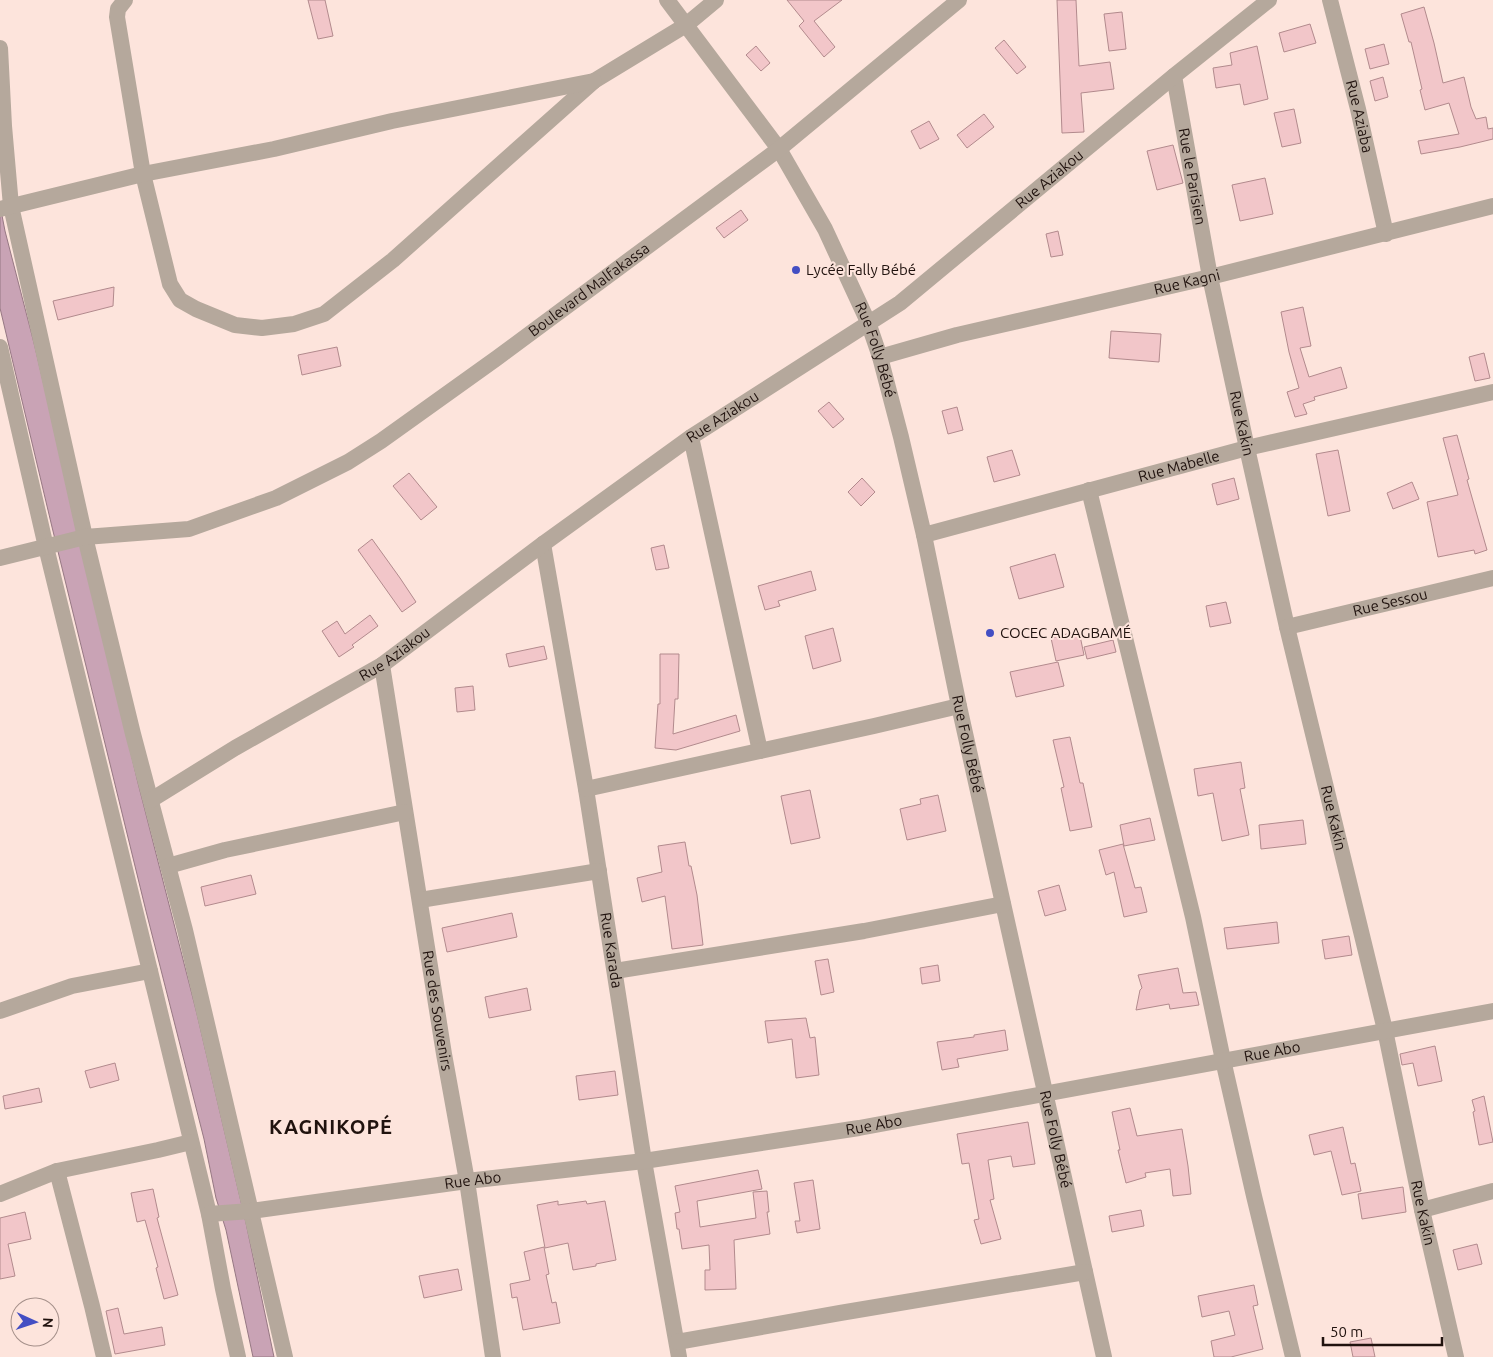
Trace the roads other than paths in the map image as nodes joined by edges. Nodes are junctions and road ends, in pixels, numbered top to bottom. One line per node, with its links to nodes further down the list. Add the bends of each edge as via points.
1 (125, 0): 12 (street, via 118,8 118,17)
2 (667, 0): 7 (street, Rue Folly Bébé)
3 (716, 0): 7 (street)
4 (958, 0): 11 (street, Boulevard Malfakassa)
5 (1269, 0): 9 (street, Rue Aziakou)
6 (1330, 0): 15 (street, Rue Aziaba)
7 (686, 25): 10 (street); 11 (street, Rue Folly Bébé)
8 (0, 48): 14 (street)
9 (1174, 76): 16 (street, Rue le Parisien); 17 (street, Rue Aziakou, via 900,302)
10 (594, 82): 12 (street); 12 (street, via 393,260 324,314 294,324 262,328 235,325 180,300 170,284)
11 (778, 148): 17 (street, Rue Folly Bébé, via 825,229); 25 (street, Boulevard Malfakassa, via 505,352 348,462 276,498 189,529)
12 (142, 174): 14 (street)
13 (1493, 206): 15 (street, Rue Kagni)
14 (5, 208): 25 (street)
15 (1386, 234): 16 (street, Rue Kagni)
16 (1210, 277): 19 (street, Rue Kagni, via 957,335); 22 (street, Rue Kakin)
17 (868, 322): 19 (street, Rue Folly Bébé); 21 (street, Rue Aziakou)
18 (0, 347): 27 (street)
19 (880, 357): 24 (street, Rue Folly Bébé)
20 (1493, 392): 22 (street, Rue Mabelle)
21 (691, 437): 26 (street, Rue Aziakou); 33 (street)
22 (1247, 448): 23 (street, Rue Mabelle); 30 (street, Rue Kakin)
23 (1089, 490): 24 (street, Rue Mabelle); 46 (street, via 1190,907)
24 (924, 535): 32 (street, Rue Folly Bébé)
25 (85, 537): 27 (street, Boulevard Malfakassa); 35 (street)
26 (543, 544): 31 (street, Rue Aziakou); 34 (street, Rue Karada)
27 (48, 546): 28 (street, Boulevard Malfakassa); 41 (street)
28 (0, 558)
29 (1493, 578): 30 (street, Rue Sessou)
30 (1287, 627): 45 (street, Rue Kakin)
31 (382, 665): 35 (street, Rue Aziakou, via 235,748); 36 (street, Rue des Souvenirs)
32 (959, 706): 33 (street); 40 (street, Rue Folly Bébé)
33 (760, 751): 34 (street)
34 (586, 789): 38 (street, Rue Karada)
35 (151, 800): 37 (street)
36 (406, 812): 37 (street, via 225,850); 39 (street, Rue des Souvenirs)
37 (168, 866): 55 (street)
38 (599, 871): 39 (street); 42 (street, Rue Karada)
39 (420, 900): 51 (street, Rue des Souvenirs)
40 (1003, 904): 42 (street, via 864,931); 47 (street, Rue Folly Bébé)
41 (150, 971): 44 (street, via 72,986); 48 (street)
42 (615, 971): 49 (street, Rue Karada)
43 (1493, 1011): 45 (street, Rue Abo)
44 (0, 1012)
45 (1384, 1030): 46 (street, Rue Abo); 54 (street, Rue Kakin)
46 (1223, 1060): 47 (street, Rue Abo); 64 (street)
47 (1045, 1094): 49 (street, Rue Abo, via 859,1128); 57 (street, Rue Folly Bébé)
48 (191, 1142): 50 (street); 56 (street)
49 (644, 1161): 51 (street, Rue Abo); 58 (street, Rue Karada)
50 (58, 1171): 53 (street); 59 (street)
51 (467, 1181): 55 (street, Rue Abo); 62 (street, Rue des Souvenirs)
52 (1493, 1192): 54 (street)
53 (0, 1194)
54 (1422, 1210): 65 (street, Rue Kakin)
55 (251, 1211): 56 (street, Rue Abo); 61 (street)
56 (209, 1214): 60 (street)
57 (1085, 1272): 58 (street, via 840,1313); 63 (street, Rue Folly Bébé)
58 (678, 1350)
59 (104, 1357)
60 (238, 1357)
61 (285, 1357)
62 (493, 1357)
63 (1104, 1357)
64 (1293, 1357)
65 (1456, 1357)

